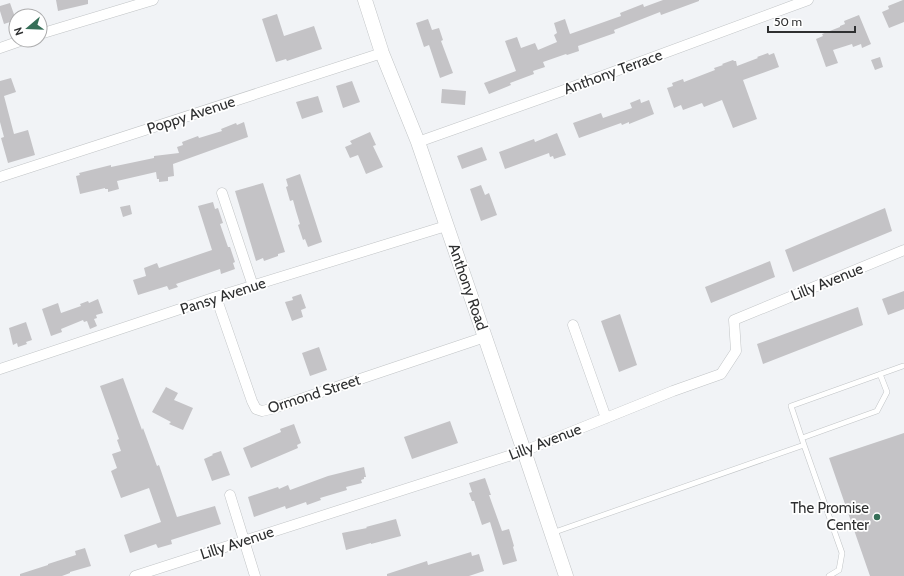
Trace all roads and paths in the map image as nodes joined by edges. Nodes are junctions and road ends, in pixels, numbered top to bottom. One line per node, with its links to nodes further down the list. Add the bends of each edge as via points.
1 (153, 0): 4 (street)
2 (366, 0): 5 (street, Anthony Road)
3 (808, 0): 6 (street, Anthony Terrace)
4 (48, 32)
5 (382, 52): 6 (street, Anthony Road); 7 (street, Poppy Avenue)
6 (418, 142): 9 (street, Anthony Road)
7 (0, 177)
8 (222, 193): 11 (street)
9 (446, 226): 11 (street, Pansy Avenue); 14 (street, Anthony Road)
10 (904, 250): 18 (street, Lilly Avenue, via 734,320 736,351 721,374)
11 (253, 286): 12 (street, Pansy Avenue)
12 (216, 297): 14 (street, Ormond Street, via 252,401 256,408 262,411); 16 (street, Pansy Avenue)
13 (573, 325): 18 (street)
14 (485, 337): 21 (street, Anthony Road)
15 (903, 366): 17 (lane)
16 (0, 369)
17 (880, 374): 19 (lane, via 887,392 877,411); 19 (lane, via 791,406)
18 (606, 418): 21 (street, Lilly Avenue)
19 (802, 438): 20 (lane)
20 (804, 445): 23 (lane); 28 (lane, via 842,553 839,570)
21 (524, 451): 23 (street, Anthony Road); 24 (street, Lilly Avenue)
22 (230, 494): 24 (street)
23 (552, 533): 25 (street, Anthony Road)
24 (244, 541): 26 (street, Lilly Avenue); 27 (street)
25 (564, 575)
26 (135, 576)
27 (255, 576)
28 (829, 576)

